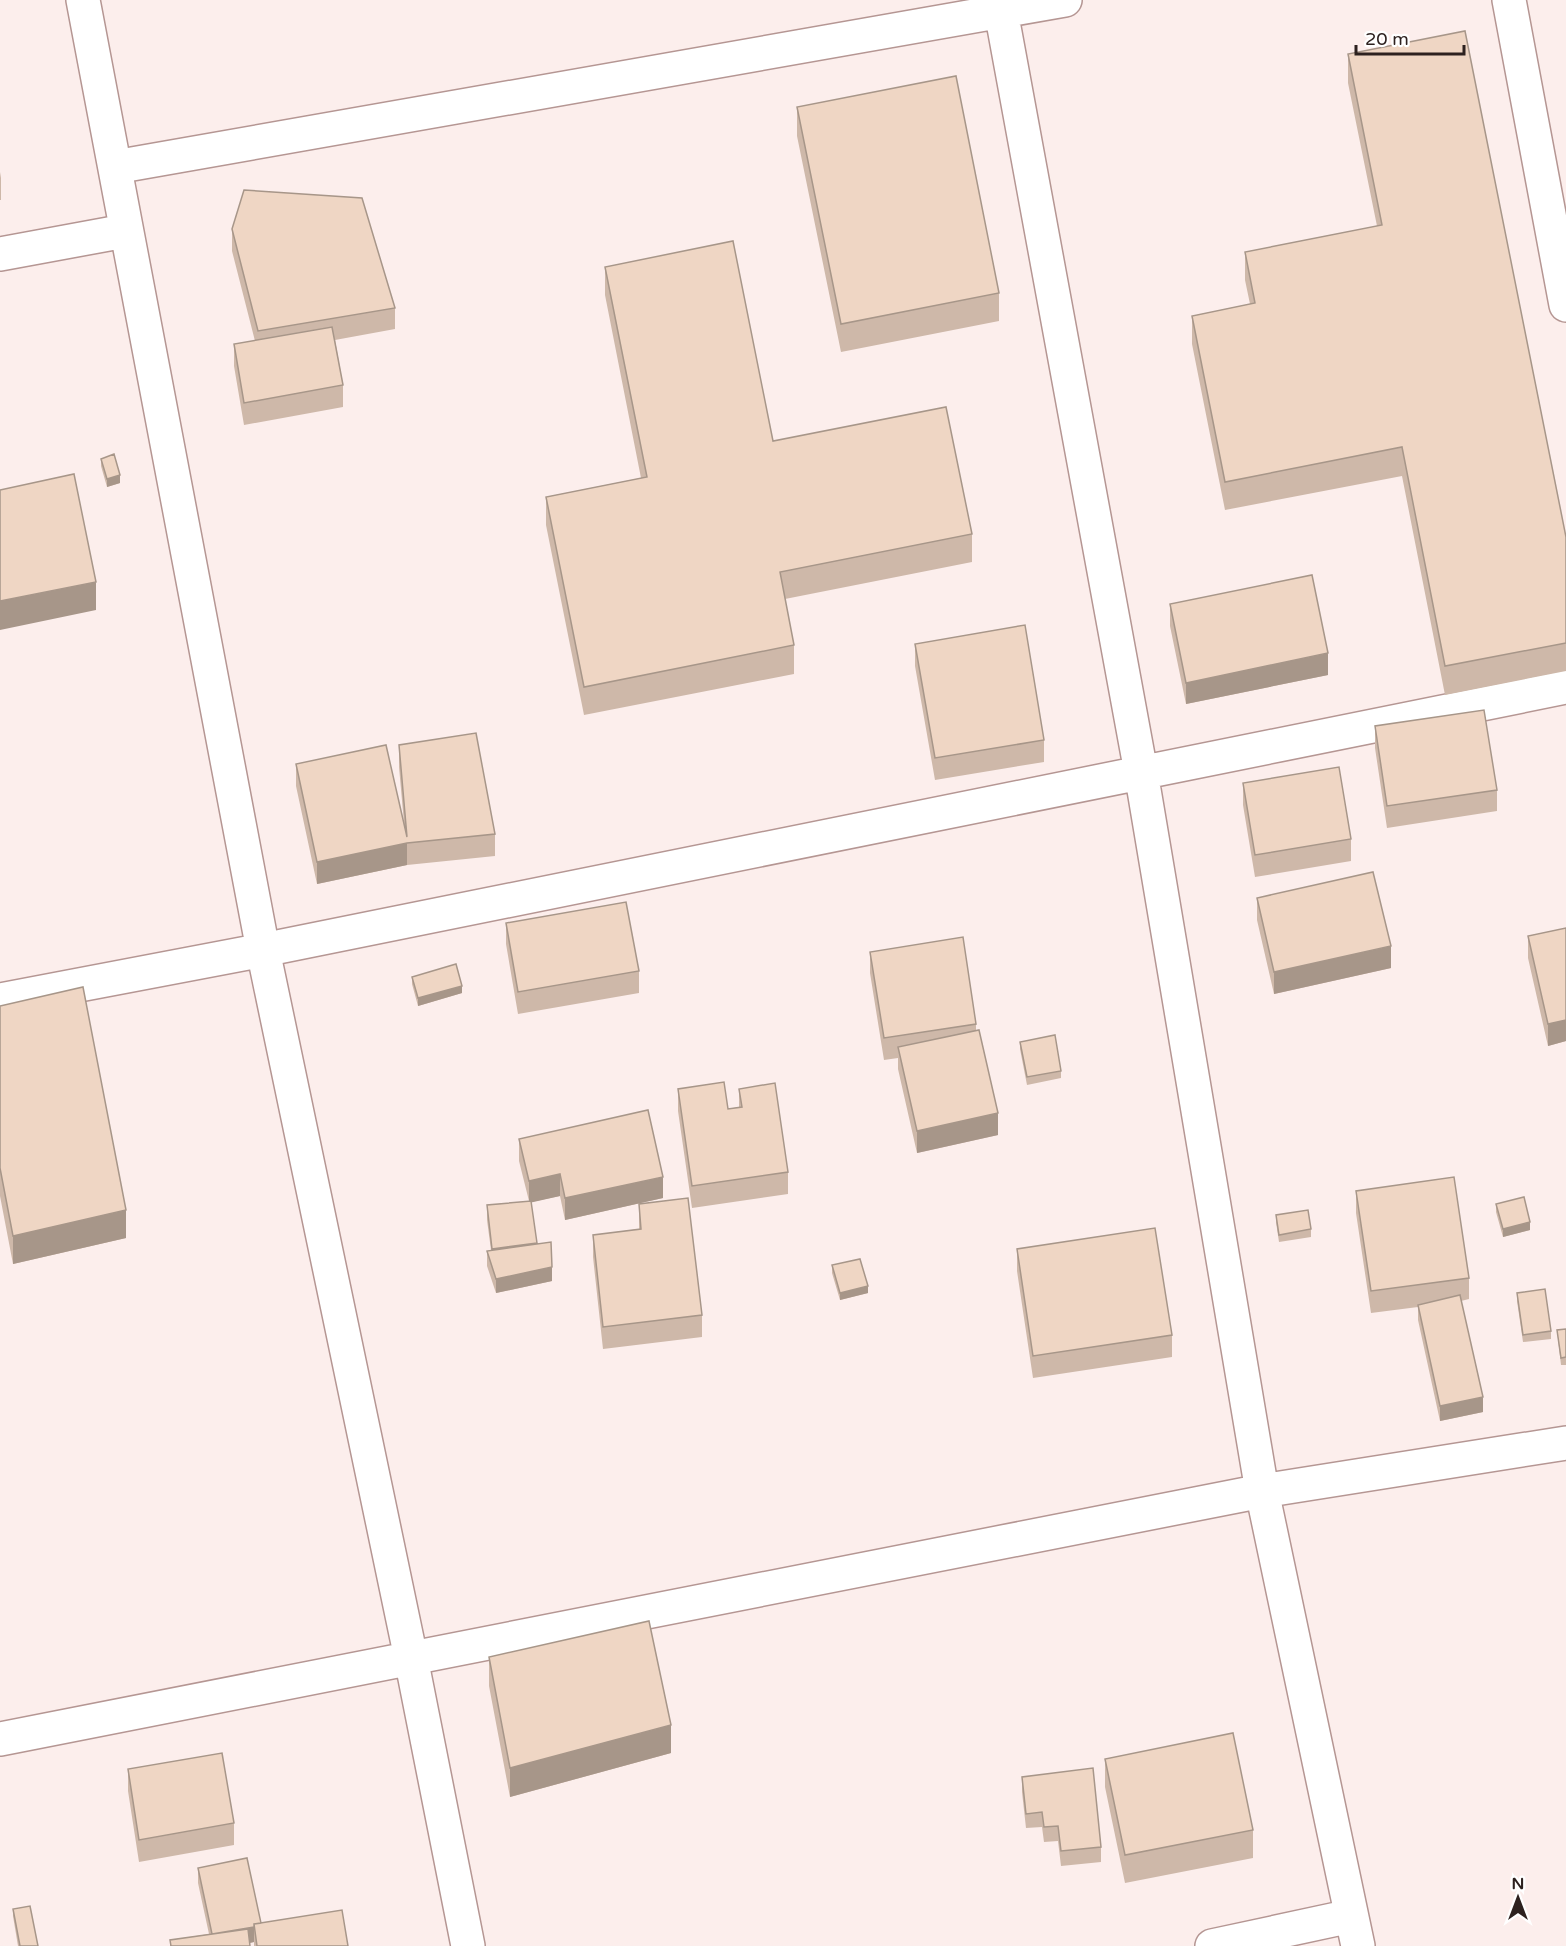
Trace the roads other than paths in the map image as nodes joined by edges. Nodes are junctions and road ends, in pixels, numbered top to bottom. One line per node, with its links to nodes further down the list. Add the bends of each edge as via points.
1 (82, 0): 5 (street)
2 (1065, 0): 4 (street)
3 (1509, 0): 8 (street)
4 (1001, 6): 5 (street); 10 (street)
5 (115, 167): 6 (street)
6 (125, 231): 7 (street); 11 (street)
7 (0, 254)
8 (1566, 305)
9 (1566, 687): 10 (street)
10 (1141, 772): 11 (street); 14 (street)
11 (263, 950): 12 (street); 15 (street)
12 (0, 1000)
13 (1566, 1443): 14 (street)
14 (1262, 1491): 15 (street); 17 (street)
15 (411, 1658): 16 (street); 18 (street)
16 (0, 1739)
17 (1355, 1931): 19 (street)
18 (468, 1946)
19 (1212, 1946)

